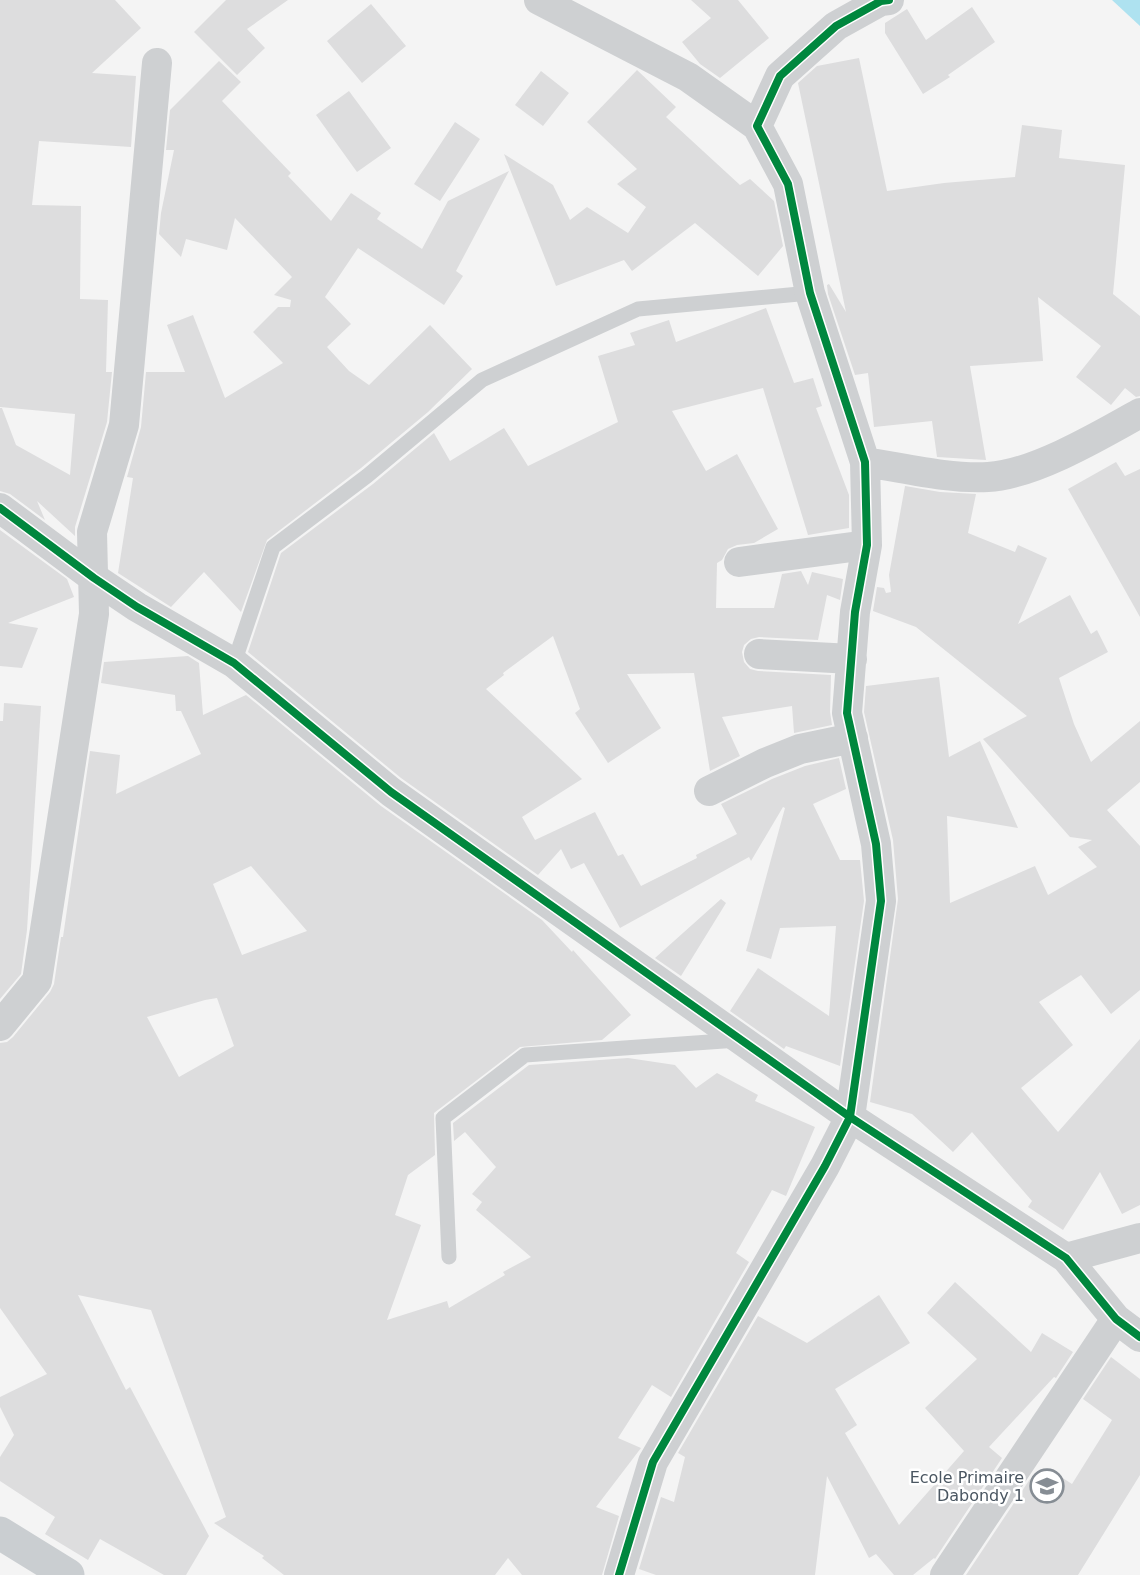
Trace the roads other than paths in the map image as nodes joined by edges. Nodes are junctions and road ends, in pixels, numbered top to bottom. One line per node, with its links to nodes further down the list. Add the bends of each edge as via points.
1 (539, 0): 4 (street, via 688,77)
2 (888, 0): 4 (street, via 836,26 780,76)
3 (157, 63): 11 (street, via 124,425 92,532)
4 (757, 126): 5 (street, via 788,184)
5 (810, 293): 7 (street); 14 (lane, via 638,309 482,380 367,476 273,547)
6 (1140, 413): 7 (street, via 1095,439 1023,470 989,477 947,476)
7 (865, 462): 9 (street)
8 (0, 508): 11 (street)
9 (867, 545): 10 (street); 13 (street, via 855,612)
10 (739, 562)
11 (94, 578): 14 (street); 17 (street, via 94,614 37,981)
12 (759, 654): 13 (street)
13 (852, 659): 15 (street, via 848,713)
14 (234, 663): 18 (street, via 391,792)
15 (853, 738): 16 (street, via 800,749); 19 (street, via 876,844 881,901)
16 (709, 791)
17 (0, 1026)
18 (741, 1040): 19 (street); 21 (lane, via 525,1055 443,1118)
19 (850, 1117): 22 (street); 27 (street, via 653,1462)
20 (1140, 1238): 22 (street)
21 (449, 1257)
22 (1066, 1258): 23 (street)
23 (1116, 1318): 24 (street); 28 (street)
24 (1140, 1337)
25 (0, 1533): 26 (main road)
26 (68, 1575)
27 (619, 1575)
28 (945, 1575)

